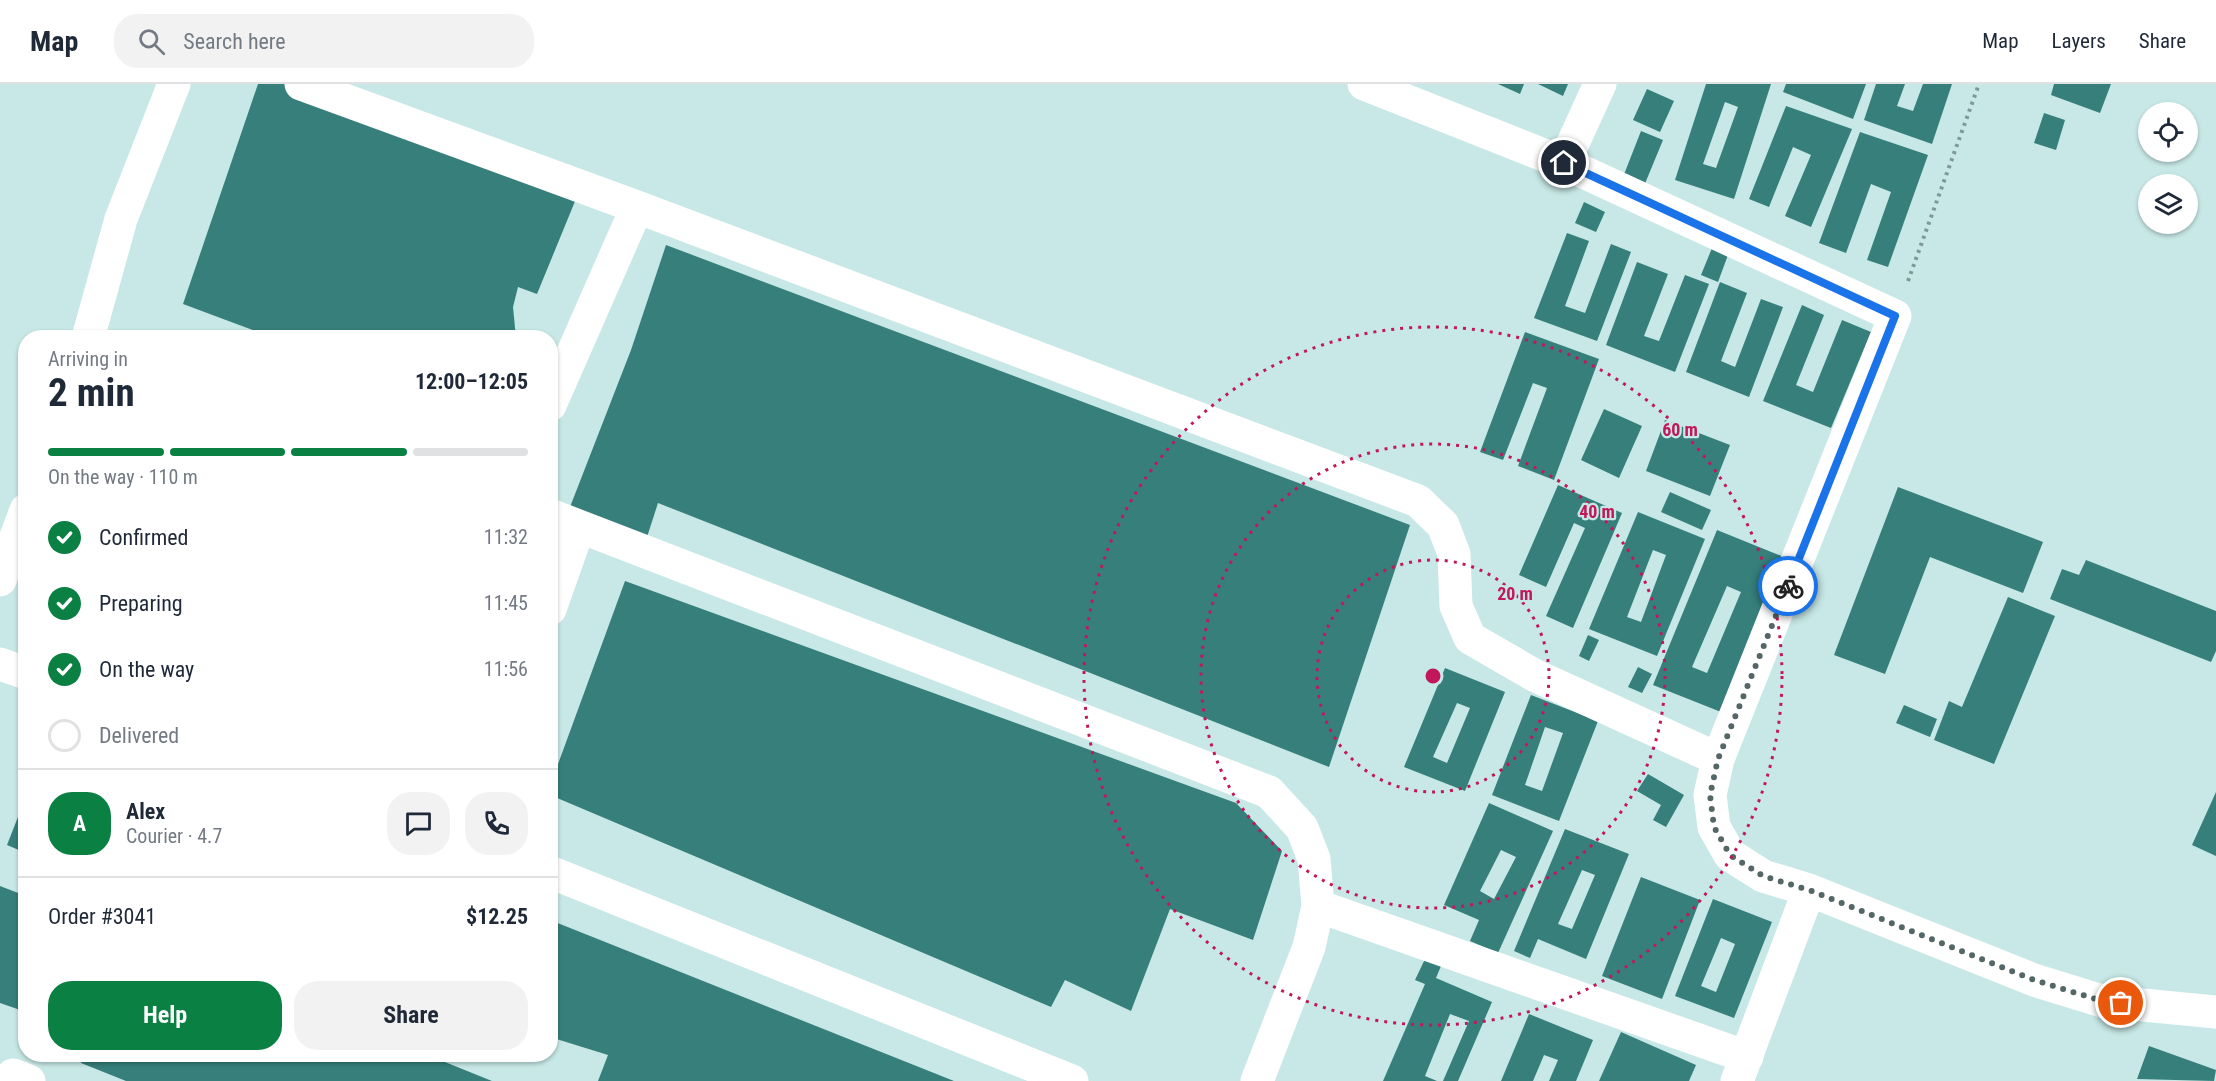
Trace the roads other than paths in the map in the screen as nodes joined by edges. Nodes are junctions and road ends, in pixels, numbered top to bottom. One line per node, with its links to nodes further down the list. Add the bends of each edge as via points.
1 (174, 84): 7 (street, via 121,219)
2 (301, 84): 6 (street)
3 (1364, 84): 5 (street)
4 (1599, 84): 5 (street)
5 (1564, 163): 15 (street, via 1895,316)
6 (638, 207): 8 (street); 15 (street, via 1418,501 1443,525 1451,544 1456,606 1470,638 1534,675)
7 (90, 330)
8 (558, 387)
9 (565, 521): 11 (street); 18 (street, via 1269,792 1302,828 1314,859)
10 (18, 532): 12 (street)
11 (558, 562)
12 (0, 580)
13 (0, 664): 14 (street)
14 (18, 670)
15 (1718, 759): 17 (street, via 1710,795 1714,827 1730,855 1763,876)
16 (558, 875): 21 (street)
17 (1809, 890): 19 (street, via 2034,980 2102,1001); 20 (street)
18 (1318, 906): 20 (street); 22 (street, via 1309,947)
19 (2216, 1012)
20 (1742, 1069)
21 (1072, 1081)
22 (1257, 1081)

